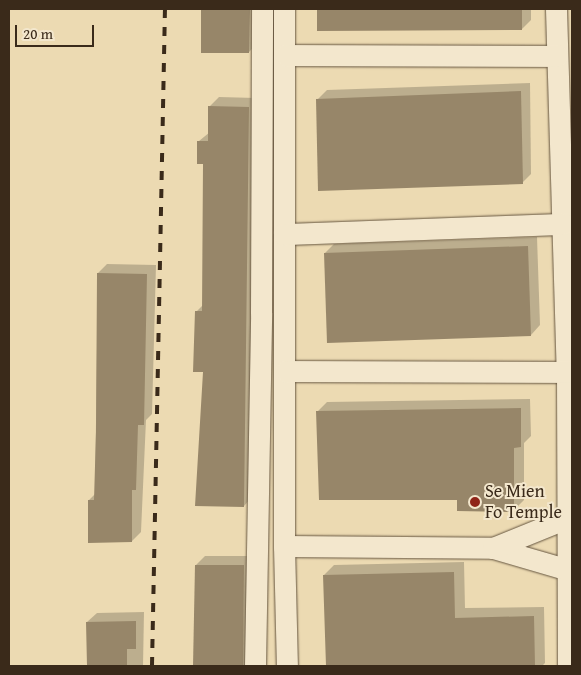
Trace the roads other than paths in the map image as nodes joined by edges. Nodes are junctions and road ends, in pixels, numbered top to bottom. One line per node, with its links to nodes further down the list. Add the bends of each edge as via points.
1 (262, 9): 14 (street)
2 (284, 9): 4 (street)
3 (556, 9): 5 (street)
4 (286, 55): 5 (street); 7 (street)
5 (557, 56): 6 (street)
6 (562, 224): 7 (street); 9 (street)
7 (284, 234): 8 (street)
8 (286, 371): 9 (street); 11 (street)
9 (570, 372): 10 (street)
10 (570, 516): 12 (street); 13 (street)
11 (284, 546): 12 (street); 15 (street)
12 (493, 548): 13 (street)
13 (571, 571): 16 (street)
14 (255, 666)
15 (287, 666)
16 (568, 666)

